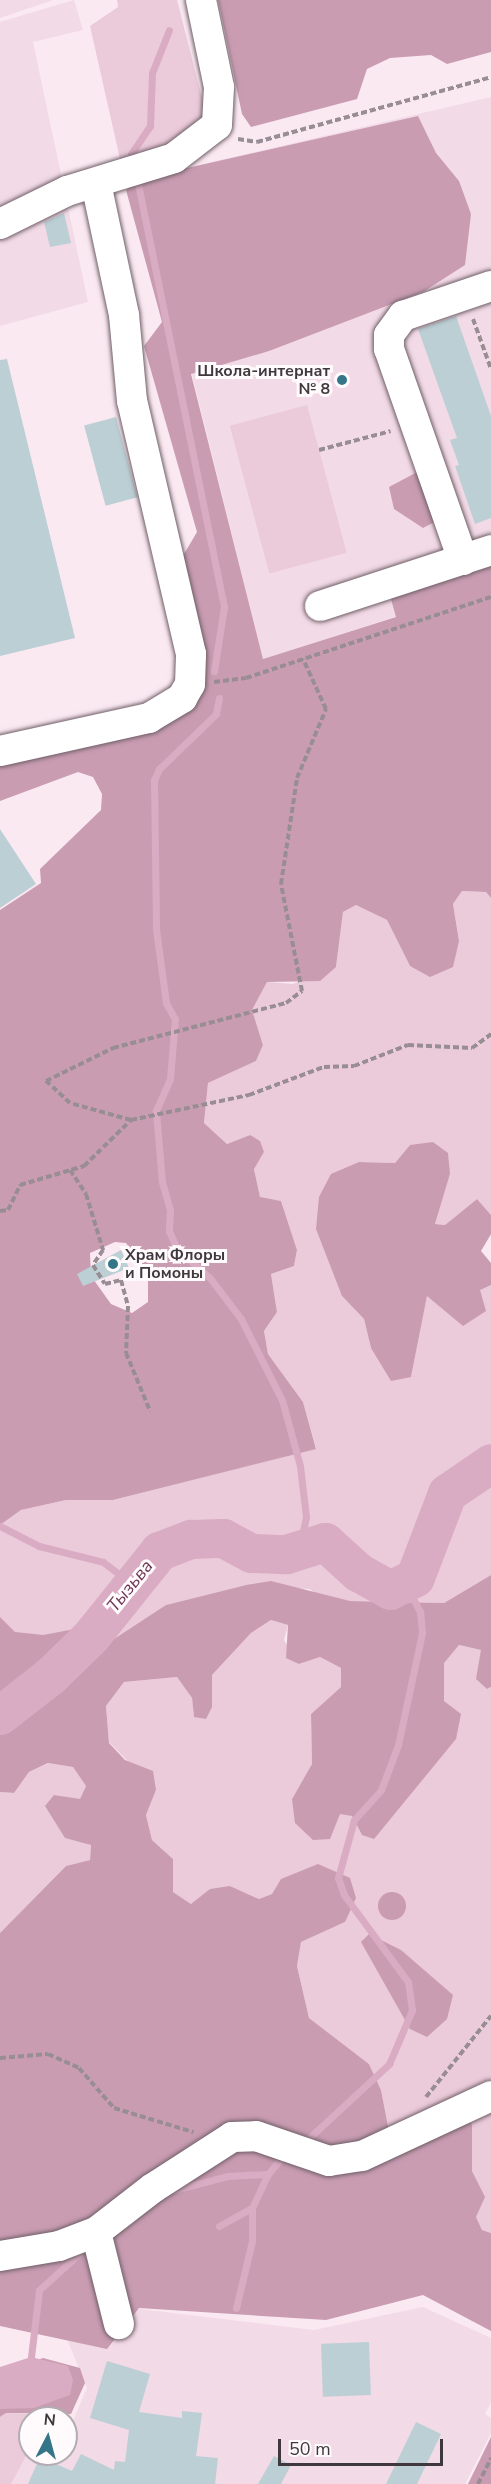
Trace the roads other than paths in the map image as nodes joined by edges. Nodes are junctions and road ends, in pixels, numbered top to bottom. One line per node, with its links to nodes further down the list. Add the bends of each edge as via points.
1 (201, 0): 2 (street, via 219,87 217,125 174,158)
2 (96, 183): 3 (street); 8 (street, via 124,315 132,401 191,654 190,684 182,698 149,718)
3 (0, 224)
4 (478, 291): 6 (street, via 403,316 389,335 389,349)
5 (491, 550): 6 (street)
6 (463, 560): 7 (street)
7 (320, 606)
8 (0, 752)
9 (491, 2096): 10 (street, via 362,2156 330,2161 256,2136 232,2137 153,2188)
10 (96, 2232): 11 (street, via 59,2246); 12 (street)
11 (0, 2256)
12 (119, 2324)

